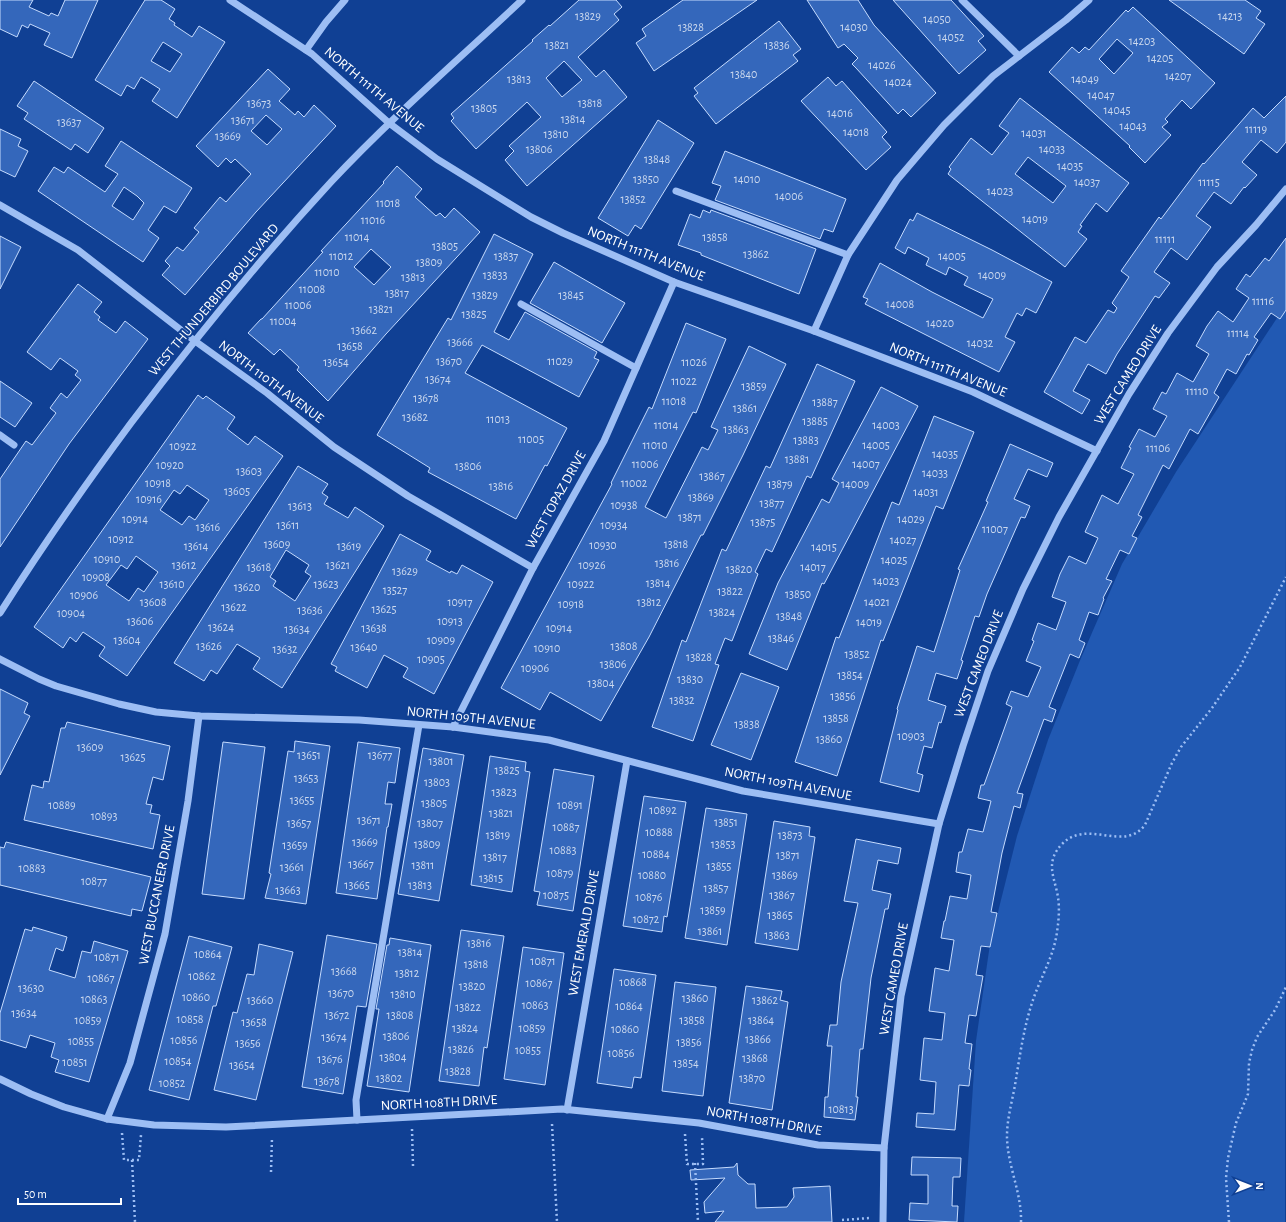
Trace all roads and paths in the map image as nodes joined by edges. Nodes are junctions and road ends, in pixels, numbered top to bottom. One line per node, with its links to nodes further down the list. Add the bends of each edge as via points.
1 (230, 0): 6 (street, NORTH 111TH AVENUE)
2 (345, 0): 6 (street)
3 (522, 0): 8 (street, WEST THUNDERBIRD BOULEVARD)
4 (962, 0): 7 (street)
5 (1089, 0): 7 (street)
6 (306, 50): 8 (street, NORTH 111TH AVENUE)
7 (1019, 56): 12 (street, via 993,76 925,146 897,180)
8 (390, 123): 13 (street, NORTH 111TH AVENUE, via 437,159 531,217); 16 (street, WEST THUNDERBIRD BOULEVARD, via 310,205)
9 (1286, 189): 20 (street, WEST CAMEO DRIVE, via 1217,267 1168,333)
10 (676, 191): 12 (street)
11 (0, 205): 16 (street, NORTH 110TH AVENUE, via 78,250)
12 (848, 255): 15 (street)
13 (674, 282): 15 (street, NORTH 111TH AVENUE); 17 (street, WEST TOPAZ DRIVE)
14 (521, 304): 17 (street)
15 (814, 331): 20 (street, NORTH 111TH AVENUE, via 972,392)
16 (195, 341): 21 (street, NORTH 110TH AVENUE, via 334,447 408,496); 23 (street, WEST THUNDERBIRD BOULEVARD, via 91,478)
17 (636, 368): 21 (street, WEST TOPAZ DRIVE, via 604,441)
18 (0, 434): 19 (street)
19 (14, 444)
20 (1097, 451): 29 (street, WEST CAMEO DRIVE, via 1023,589 988,671)
21 (533, 568): 27 (street, WEST TOPAZ DRIVE)
22 (1286, 577): 53 (path, via 1240,667 1172,763 1145,825 1135,835 1126,837 1077,835 1061,845 1055,855 1052,876 1058,904 1056,938 1027,1017 1007,1135)
23 (0, 613)
24 (0, 659): 25 (street, NORTH 109TH AVENUE, via 56,686 156,712)
25 (199, 716): 26 (street, NORTH 109TH AVENUE, via 359,720); 33 (street, WEST BUCCANEER DRIVE, via 188,801 165,934 130,1063)
26 (419, 725): 27 (street, NORTH 109TH AVENUE); 34 (street, via 356,1100)
27 (453, 727): 28 (street, NORTH 109TH AVENUE, via 549,740)
28 (627, 760): 29 (street, NORTH 109TH AVENUE, via 743,791); 32 (street, WEST EMERALD DRIVE)
29 (939, 824): 42 (street, WEST CAMEO DRIVE, via 901,996)
30 (1286, 987): 54 (path, via 1252,1050 1248,1094 1236,1123 1228,1158)
31 (0, 1079): 33 (street, NORTH 108TH DRIVE, via 64,1107)
32 (567, 1110): 34 (street, NORTH 108TH DRIVE); 42 (street, NORTH 108TH DRIVE, via 699,1123 818,1145)
33 (107, 1119): 34 (street, NORTH 108TH DRIVE, via 154,1125 226,1127)
34 (357, 1120)
35 (552, 1124): 50 (path)
36 (412, 1129): 45 (path)
37 (122, 1133): 43 (path, via 124,1160)
38 (686, 1134): 44 (path, via 687,1164)
39 (141, 1136): 43 (path, via 139,1160)
40 (702, 1136): 44 (path, via 703,1164)
41 (272, 1137): 46 (path)
42 (884, 1148): 52 (street, WEST CAMEO DRIVE)
43 (132, 1160): 49 (path)
44 (695, 1164): 51 (path)
45 (413, 1166)
46 (271, 1172)
47 (870, 1218): 48 (path)
48 (842, 1220)
49 (135, 1222)
50 (557, 1222)
51 (698, 1222)
52 (883, 1222)
53 (1021, 1222)
54 (1228, 1222)

